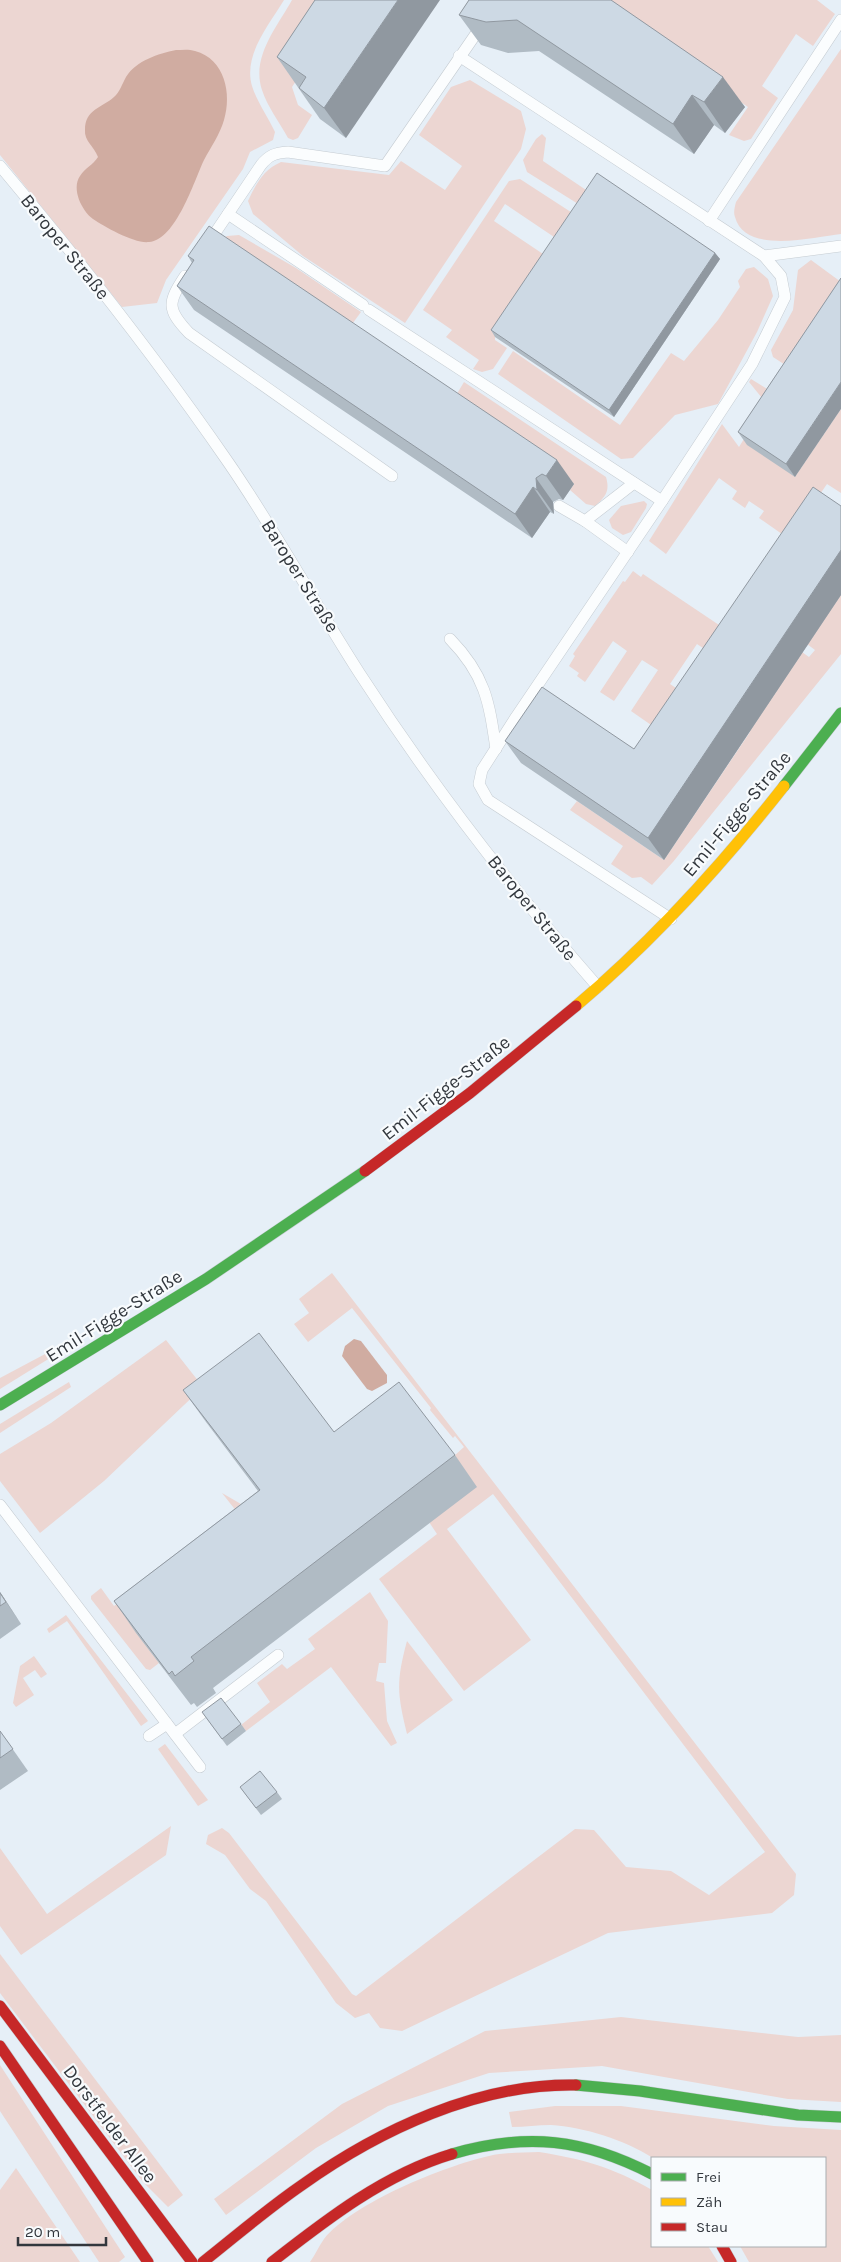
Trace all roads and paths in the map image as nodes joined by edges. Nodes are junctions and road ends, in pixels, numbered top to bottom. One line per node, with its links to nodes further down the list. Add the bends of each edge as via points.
1 (487, 18): 3 (lane)
2 (841, 20): 6 (lane)
3 (459, 56): 5 (lane, via 385,166 276,153 261,165); 6 (lane)
4 (0, 166): 21 (lane, Baroper Straße, via 125,322 229,463 361,675 489,856)
5 (228, 214): 8 (lane); 12 (lane)
6 (709, 221): 9 (lane)
7 (841, 246): 9 (lane)
8 (200, 254)
9 (764, 256): 13 (lane, via 781,276 785,297 752,364)
10 (189, 270): 11 (lane, via 172,297 171,306 189,332)
11 (392, 476)
12 (634, 483): 13 (lane); 15 (lane)
13 (662, 501): 16 (lane)
14 (559, 506): 15 (lane)
15 (585, 521): 16 (lane)
16 (628, 552): 19 (lane)
17 (450, 639): 19 (lane, via 468,658 481,680 490,709)
18 (841, 713): 20 (main road, Emil-Figge-Straße, via 758,821)
19 (496, 749): 20 (lane, via 482,770 479,784 488,800)
20 (671, 919): 21 (main road, Emil-Figge-Straße)
21 (598, 987): 22 (main road, Emil-Figge-Straße, via 425,1128 336,1192 164,1306)
22 (0, 1405)
23 (0, 1505): 25 (lane)
24 (278, 1655): 26 (lane)
25 (167, 1724): 26 (lane); 27 (lane)
26 (174, 1734): 28 (lane)
27 (149, 1736)
28 (200, 1767)
29 (0, 2006): 36 (main road, Dorstfelder Allee)
30 (0, 2046): 35 (main road)
31 (841, 2117): 37 (main road, via 793,2114 598,2086 547,2087 490,2095 383,2136 322,2171)
32 (651, 2173): 33 (main road, via 594,2148 556,2141 501,2142 452,2152 412,2170 372,2190)
33 (300, 2239): 38 (main road); 39 (main road)
34 (723, 2247): 40 (main road)
35 (148, 2262)
36 (192, 2262)
37 (203, 2262)
38 (272, 2262)
39 (292, 2262)
40 (731, 2262)

